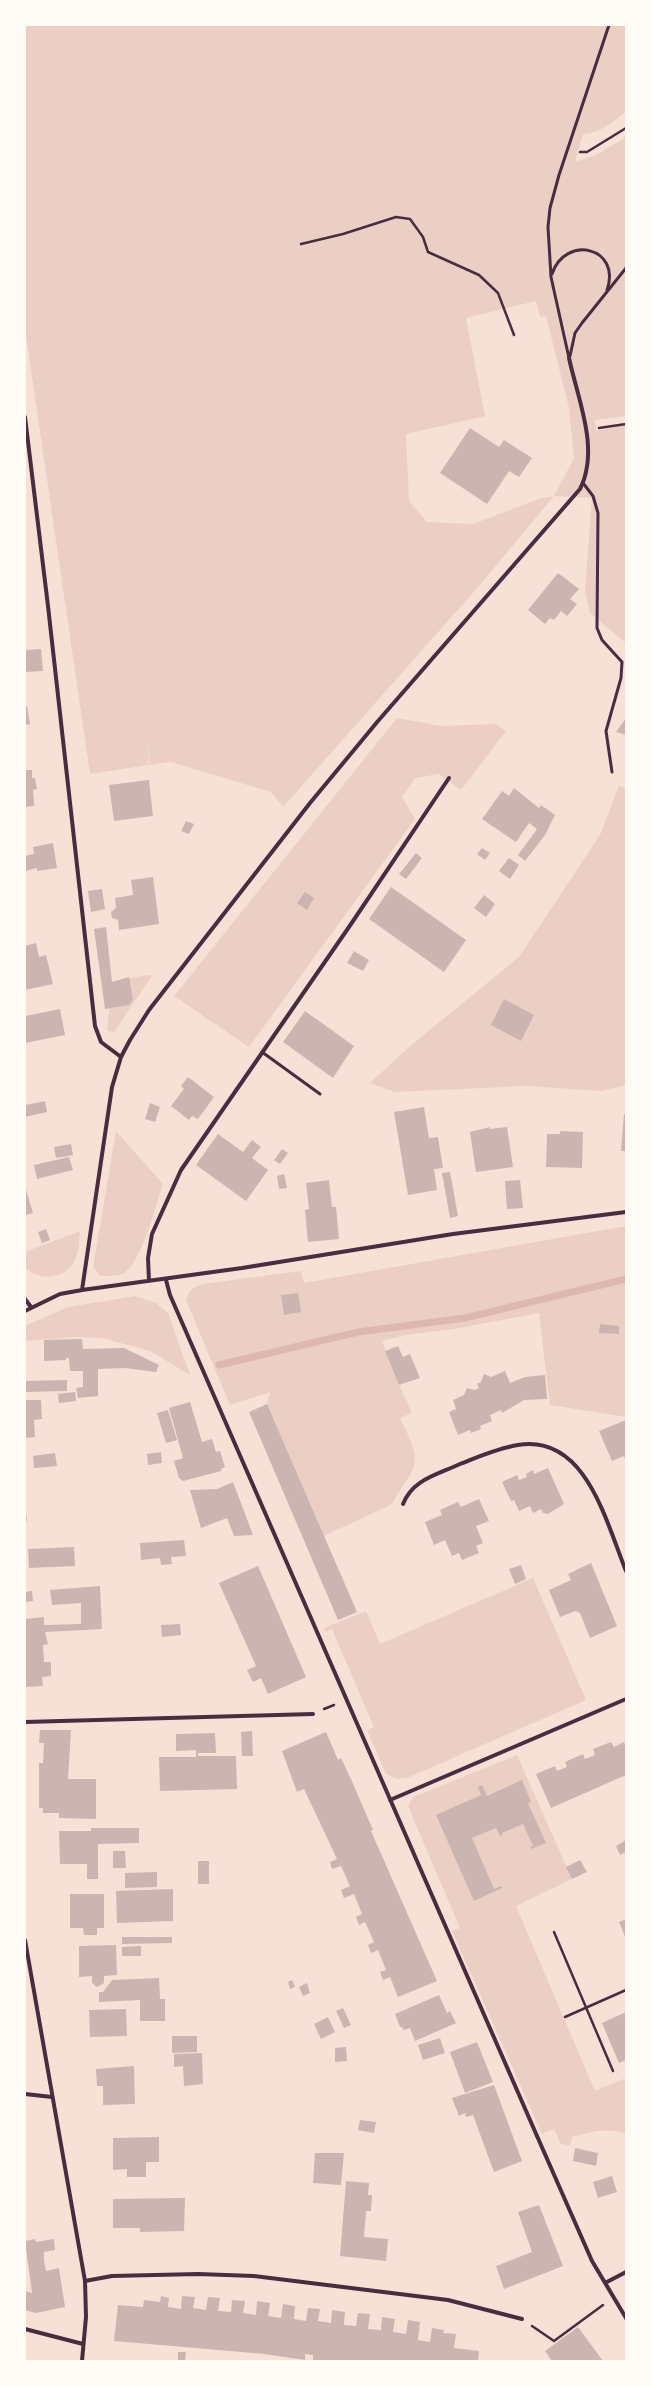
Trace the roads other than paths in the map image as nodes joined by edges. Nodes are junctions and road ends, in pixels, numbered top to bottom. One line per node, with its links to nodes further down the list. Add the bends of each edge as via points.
1 (610, 25): 3 (lane, via 550,208 548,227)
2 (626, 268): 4 (lane)
3 (551, 277): 4 (lane, via 556,265 567,254 576,250 592,250 601,256 608,268 610,280); 5 (lane)
4 (606, 293): 5 (lane, via 575,332)
5 (570, 358): 7 (street, via 586,430 588,468)
6 (25, 417): 13 (street, via 95,1026 101,1042)
7 (583, 483): 8 (lane, via 593,496 598,513 597,628 602,640); 13 (street, via 575,496 443,645 310,803 149,1010)
8 (622, 662): 9 (lane); 10 (lane, via 621,678 606,731)
9 (626, 664)
10 (612, 772)
11 (448, 778): 12 (street)
12 (262, 1052): 14 (lane); 17 (street, via 214,1120 176,1181 152,1234 148,1258)
13 (121, 1057): 18 (street, via 112,1087)
14 (320, 1094)
15 (626, 1212): 16 (street, via 454,1234)
16 (166, 1280): 17 (street); 27 (street, via 170,1295)
17 (149, 1281): 18 (street)
18 (82, 1290): 20 (street, via 60,1294)
19 (25, 1299): 20 (street)
20 (31, 1307): 21 (street)
21 (25, 1311)
22 (403, 1504): 23 (street, via 413,1486 466,1462 519,1444 544,1445 567,1456 590,1484)
23 (626, 1571)
24 (626, 1699): 27 (street)
25 (313, 1714): 26 (street)
26 (25, 1722)
27 (390, 1800): 33 (street, via 592,2261)
28 (25, 1940): 30 (street)
29 (25, 2094): 30 (street)
30 (52, 2097): 32 (street)
31 (626, 2272): 33 (street)
32 (85, 2281): 35 (street, via 112,2276 174,2274 254,2276 448,2300); 37 (street, via 87,2301)
33 (605, 2283): 34 (street)
34 (626, 2318)
35 (522, 2319)
36 (25, 2329): 37 (street)
37 (84, 2344): 38 (street)
38 (82, 2361)

